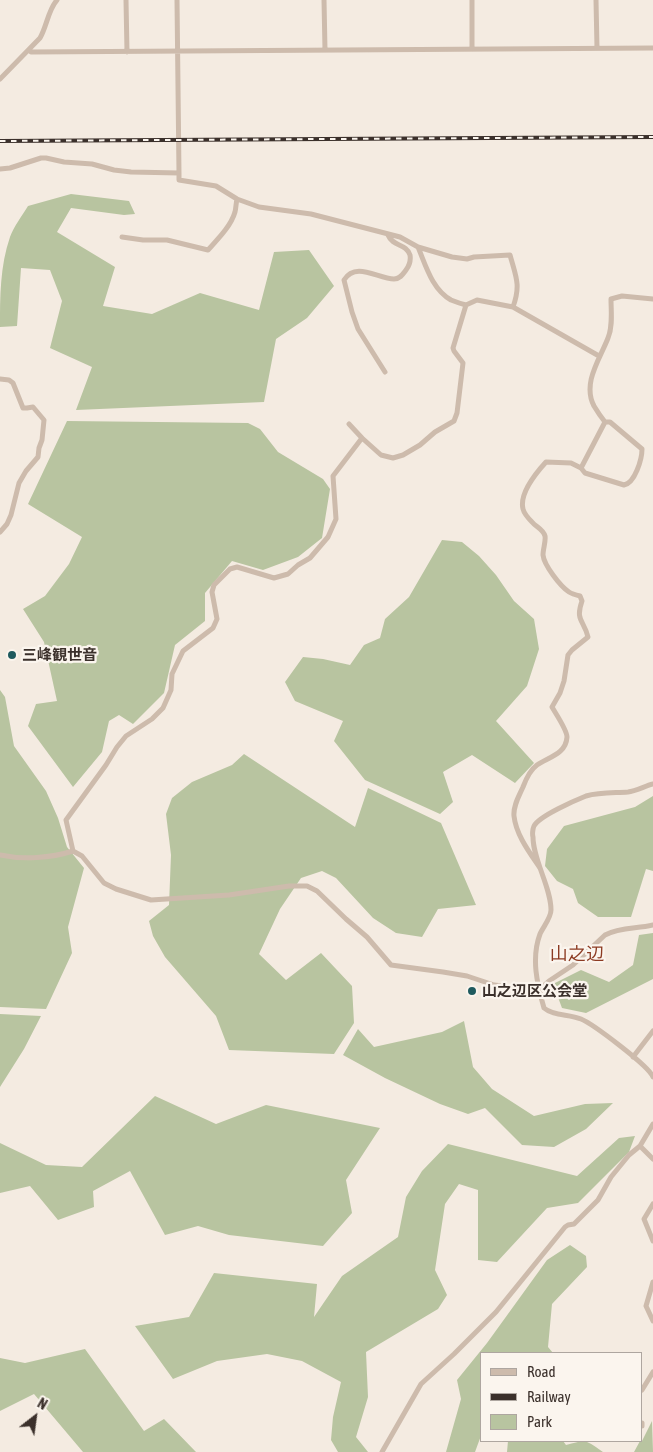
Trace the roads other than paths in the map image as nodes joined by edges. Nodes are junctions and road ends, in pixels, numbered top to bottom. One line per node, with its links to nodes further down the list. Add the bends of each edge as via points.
1 (57, 0): 10 (street, via 44,31)
2 (126, 0): 12 (street)
3 (177, 0): 13 (street)
4 (324, 0): 11 (street)
5 (472, 0): 9 (street)
6 (596, 0): 7 (street)
7 (597, 48): 8 (street); 9 (street)
8 (653, 48)
9 (472, 49): 11 (street)
10 (29, 50): 12 (street); 14 (street)
11 (325, 50): 13 (street)
12 (127, 52): 13 (street)
13 (178, 52): 16 (street)
14 (0, 78)
15 (0, 169): 16 (street, via 46,158 131,172)
16 (179, 173): 17 (street, via 179,180 216,186)
17 (237, 199): 18 (street, via 259,207 311,214); 19 (street, via 232,218 208,250 167,240)
18 (388, 235): 20 (street, via 400,237); 25 (street, via 392,242 410,254 410,264 401,277 395,279 362,272 350,273 344,280 358,329)
19 (122, 237)
20 (418, 247): 22 (street, via 433,282 452,300); 23 (street, via 466,260 510,255 518,286)
21 (653, 300): 24 (street, via 622,296 611,299 611,328)
22 (466, 305): 23 (street, via 477,300); 29 (street, via 453,348 463,363 454,421 420,445 393,458 381,455)
23 (513, 307): 24 (street)
24 (599, 356): 27 (street, via 590,390 593,405)
25 (385, 372)
26 (0, 379): 31 (street, via 13,383 23,408 33,407 44,420 38,458 19,483 11,515)
27 (605, 422): 30 (street); 30 (street, via 610,422 642,449 633,479 624,485 585,473)
28 (349, 424): 29 (street)
29 (362, 438): 33 (street, via 333,476 336,519 328,537 310,558 288,574 274,578 237,567 230,569 214,585 212,592 217,620 213,628 183,651 172,674 171,690 163,708 116,747 66,820)
30 (581, 468): 35 (street, via 570,463 546,462 526,490 523,509 545,536 545,564 568,591 580,596 582,602 578,611 588,637 568,655 560,694 552,706 567,735 566,743 559,753 536,765 526,777 515,804 517,828)
31 (0, 532)
32 (653, 784): 35 (street, via 629,792 587,796 540,818 534,826 532,838)
33 (73, 851): 34 (street, via 45,856); 37 (street, via 82,856 104,883 150,900 307,886 318,892 367,937 391,965 467,976 494,985)
34 (0, 855)
35 (540, 868): 37 (street, via 552,912 536,948 534,962)
36 (653, 925): 37 (street, via 617,930 605,936)
37 (539, 990): 39 (street, via 546,1010 581,1019)
38 (653, 1031): 39 (street)
39 (633, 1057): 40 (street)
40 (653, 1076)
41 (653, 1124): 42 (street)
42 (640, 1146): 43 (street); 50 (street, via 611,1177 598,1200 574,1224 565,1227 496,1312 424,1381)
43 (653, 1159)
44 (653, 1204): 45 (street, via 644,1219)
45 (653, 1240)
46 (653, 1282): 47 (street, via 646,1306)
47 (653, 1321)
48 (653, 1372): 49 (street)
49 (643, 1388)
50 (382, 1452)

